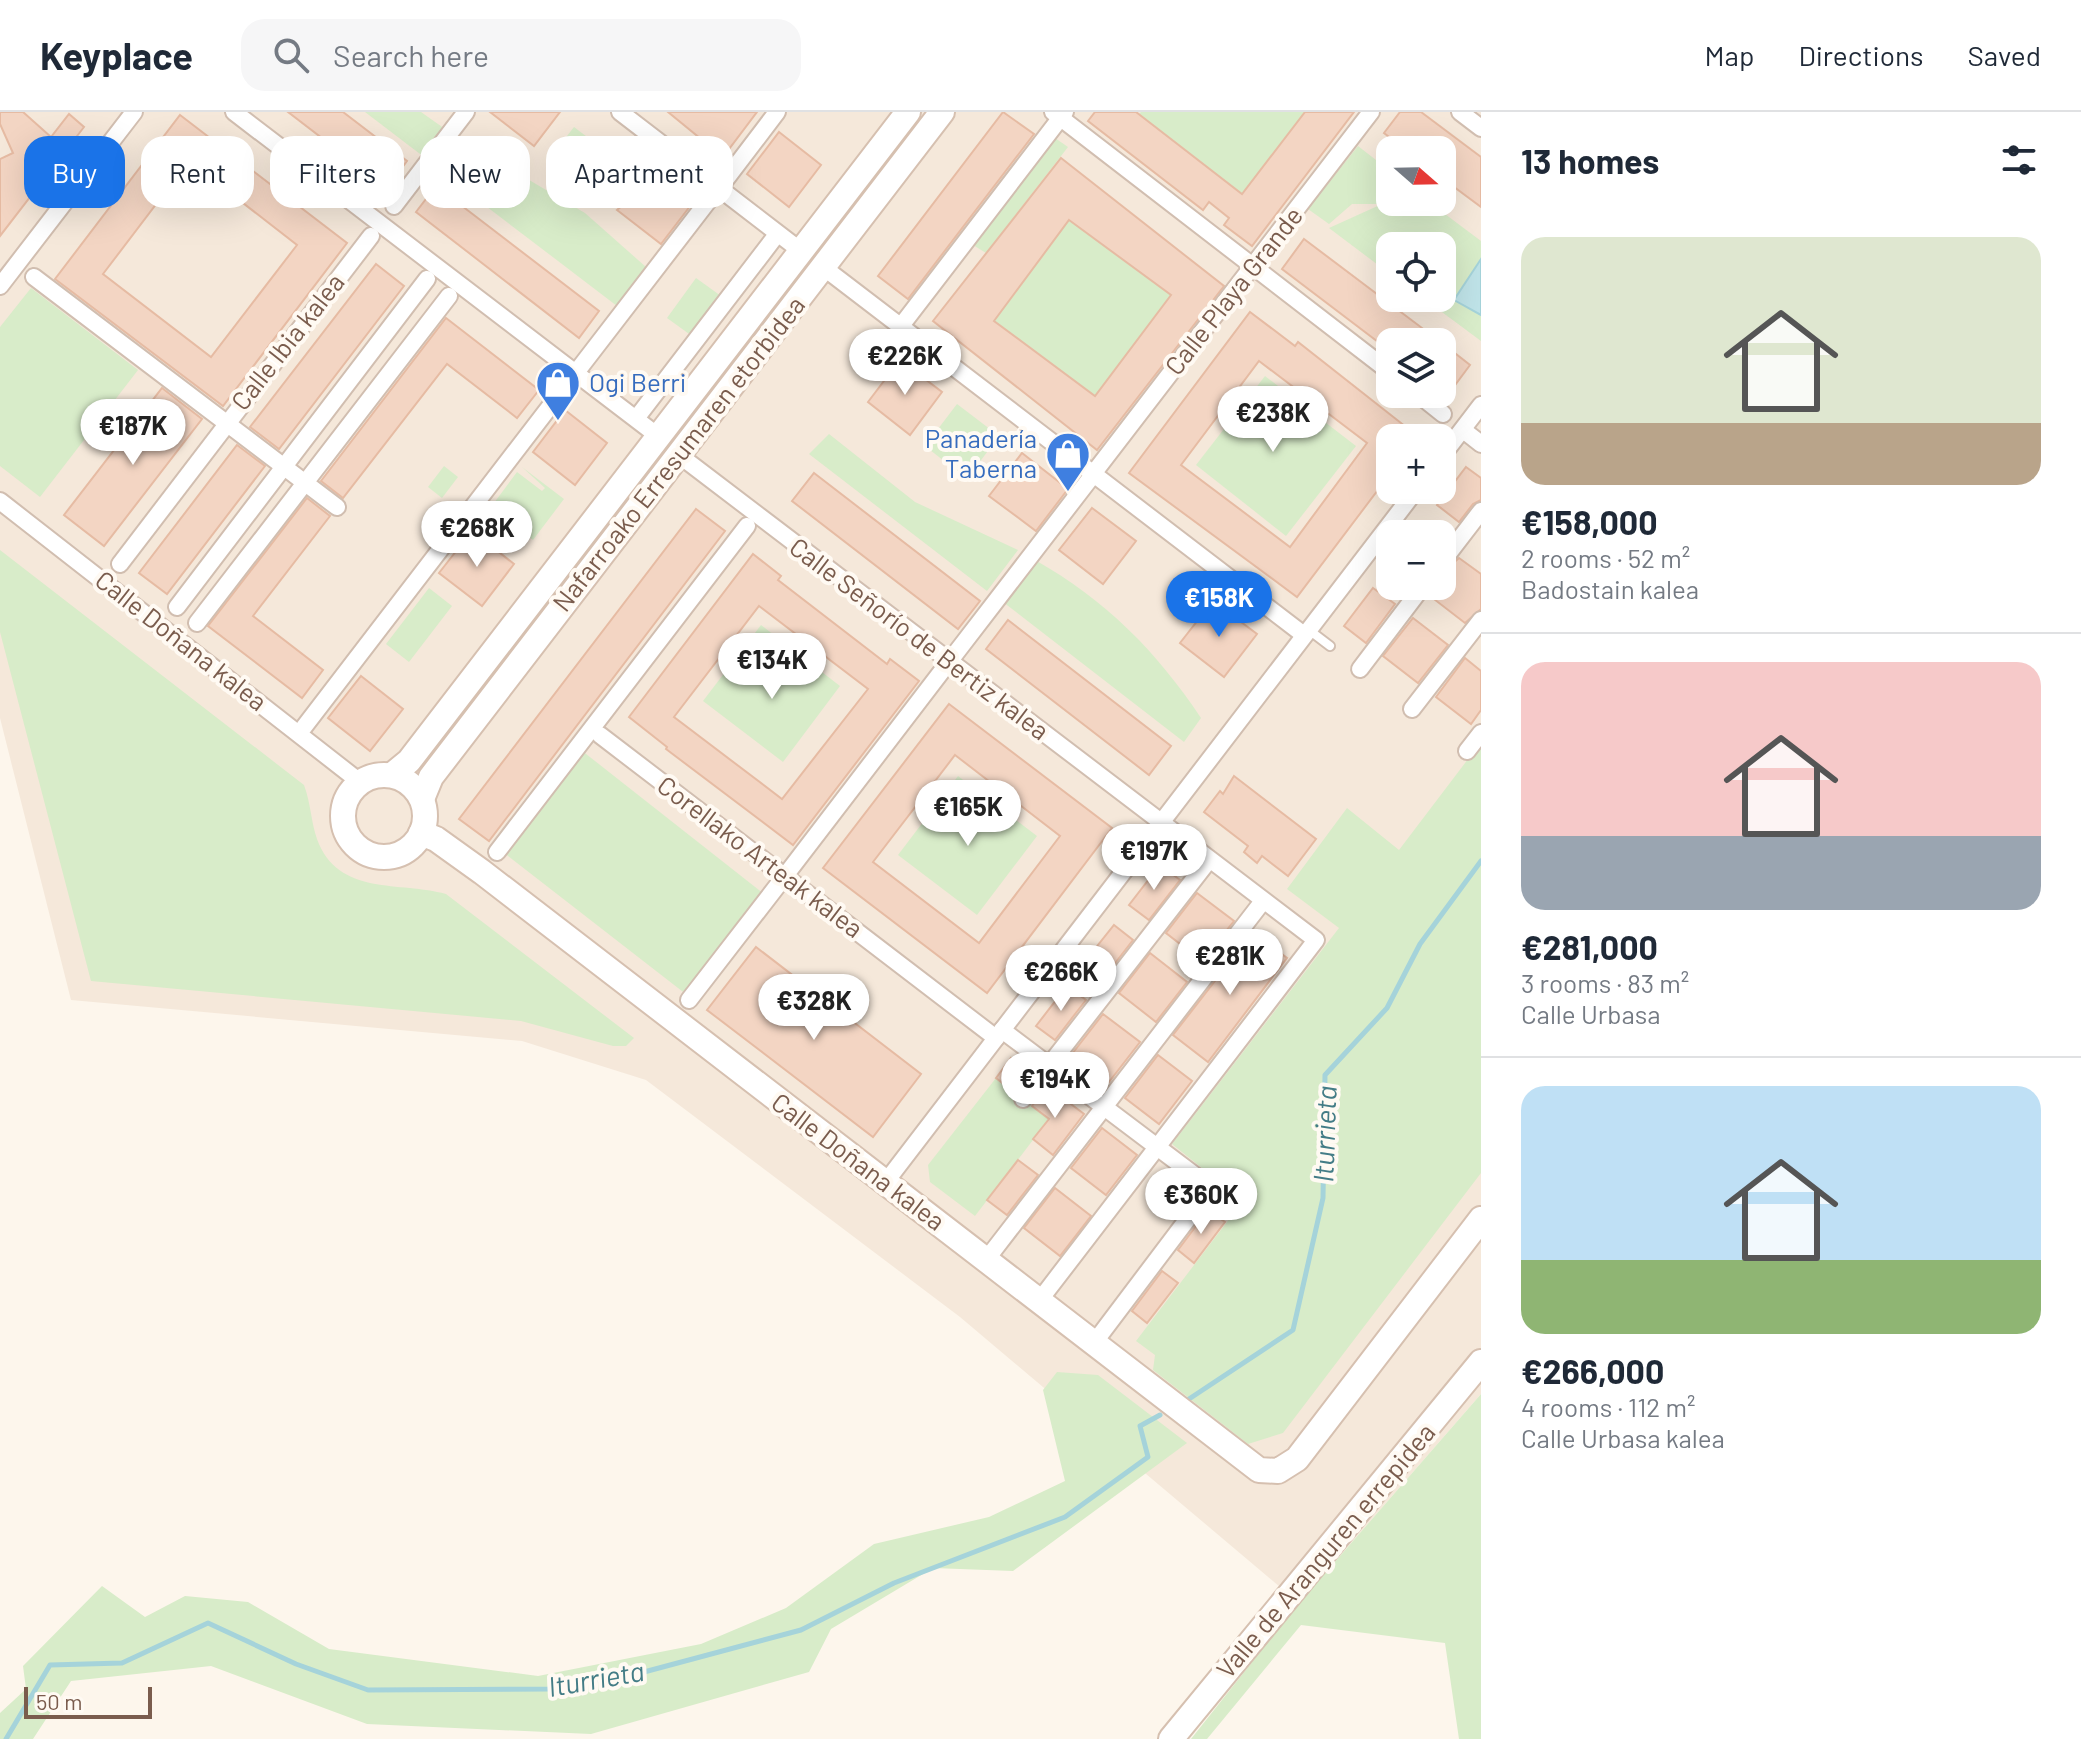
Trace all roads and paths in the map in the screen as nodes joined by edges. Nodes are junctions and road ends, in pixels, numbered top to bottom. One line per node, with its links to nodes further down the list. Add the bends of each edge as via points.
1 (134, 112): 20 (street)
2 (234, 112): 31 (street)
3 (466, 112): 12 (street)
4 (620, 112): 15 (street)
5 (777, 112): 53 (street)
6 (908, 112): 15 (street, Nafarroako Erresumaren etorbidea)
7 (942, 112): 17 (street, Nafarroako Erresumaren etorbidea)
8 (1371, 112): 16 (street, Calle Playa Grande)
9 (1460, 112): 11 (street)
10 (1060, 114): 16 (street); 22 (street)
11 (1481, 128)
12 (404, 193)
13 (371, 236): 30 (street, Calle Ibia kalea)
14 (775, 237): 29 (street)
15 (801, 251): 31 (street, Nafarroako Erresumaren etorbidea)
16 (1253, 266): 25 (street); 65 (street, Calle Playa Grande)
17 (823, 267): 33 (street, Nafarroako Erresumaren etorbidea); 49 (street)
18 (34, 277): 30 (street)
19 (427, 279): 23 (street)
20 (0, 286)
21 (449, 296): 24 (street)
22 (904, 322)
23 (382, 338): 24 (street); 34 (street)
24 (404, 355): 35 (street)
25 (1376, 361)
26 (1481, 405): 32 (street)
27 (1436, 408): 28 (street)
28 (1443, 414)
29 (638, 416)
30 (224, 424): 34 (street); 44 (street, Calle Ibia kalea)
31 (658, 436): 57 (street, Nafarroako Erresumaren etorbidea, via 409,761)
32 (1456, 438)
33 (679, 455): 59 (street, Nafarroako Erresumaren etorbidea, via 431,777); 60 (street, Calle Señorío de Bertiz kalea)
34 (284, 467): 35 (street); 42 (street)
35 (305, 483): 38 (street); 43 (street)
36 (0, 501): 58 (street, Calle Doñana kalea)
37 (1405, 504): 49 (street)
38 (337, 507)
39 (1481, 511): 41 (street)
40 (747, 526): 62 (street)
41 (1456, 544)
42 (222, 547): 43 (street); 46 (street)
43 (243, 563): 48 (street)
44 (120, 564)
45 (1412, 600): 51 (street)
46 (177, 607)
47 (1481, 620): 52 (street)
48 (197, 623)
49 (1306, 632): 50 (lane); 60 (street)
50 (1330, 646)
51 (1360, 669)
52 (1412, 709)
53 (304, 727)
54 (1481, 733): 56 (street)
55 (600, 735): 66 (street, Corellako Arteak kalea)
56 (1467, 751)
57 (392, 775): 58 (street); 59 (street, via 410,784)
58 (360, 782): 61 (street, via 345,803 342,818 358,848 392,857 410,848)
59 (422, 799): 61 (street)
60 (1160, 824): 63 (street, Calle Señorío de Bertiz kalea); 66 (street)
61 (421, 833): 71 (street, Calle Doñana kalea, via 482,872)
62 (497, 852)
63 (1209, 860): 64 (street, Calle Señorío de Bertiz kalea); 67 (street)
64 (1263, 901): 69 (street); 70 (street, Calle Señorío de Bertiz kalea, via 1316,940)
65 (689, 1000)
66 (999, 1034): 67 (street, Corellako Arteak kalea); 71 (street)
67 (1050, 1066): 68 (street); 69 (street, Corellako Arteak kalea)
68 (1023, 1099)
69 (1104, 1107): 70 (street, Corellako Arteak kalea); 75 (street)
70 (1158, 1148): 72 (street, Corellako Arteak kalea); 76 (street)
71 (885, 1183): 75 (street, Calle Doñana kalea)
72 (1211, 1188): 73 (street, Corellako Arteak kalea); 77 (street)
73 (1234, 1205)
74 (1481, 1219): 77 (street, Calle Doñana kalea, via 1297,1459 1278,1471 1259,1470)
75 (986, 1260): 76 (street, Calle Doñana kalea)
76 (1039, 1301): 77 (street, Calle Doñana kalea)
77 (1094, 1343)
78 (1481, 1362): 79 (street, Valle de Aranguren errepidea)
79 (1171, 1739)

